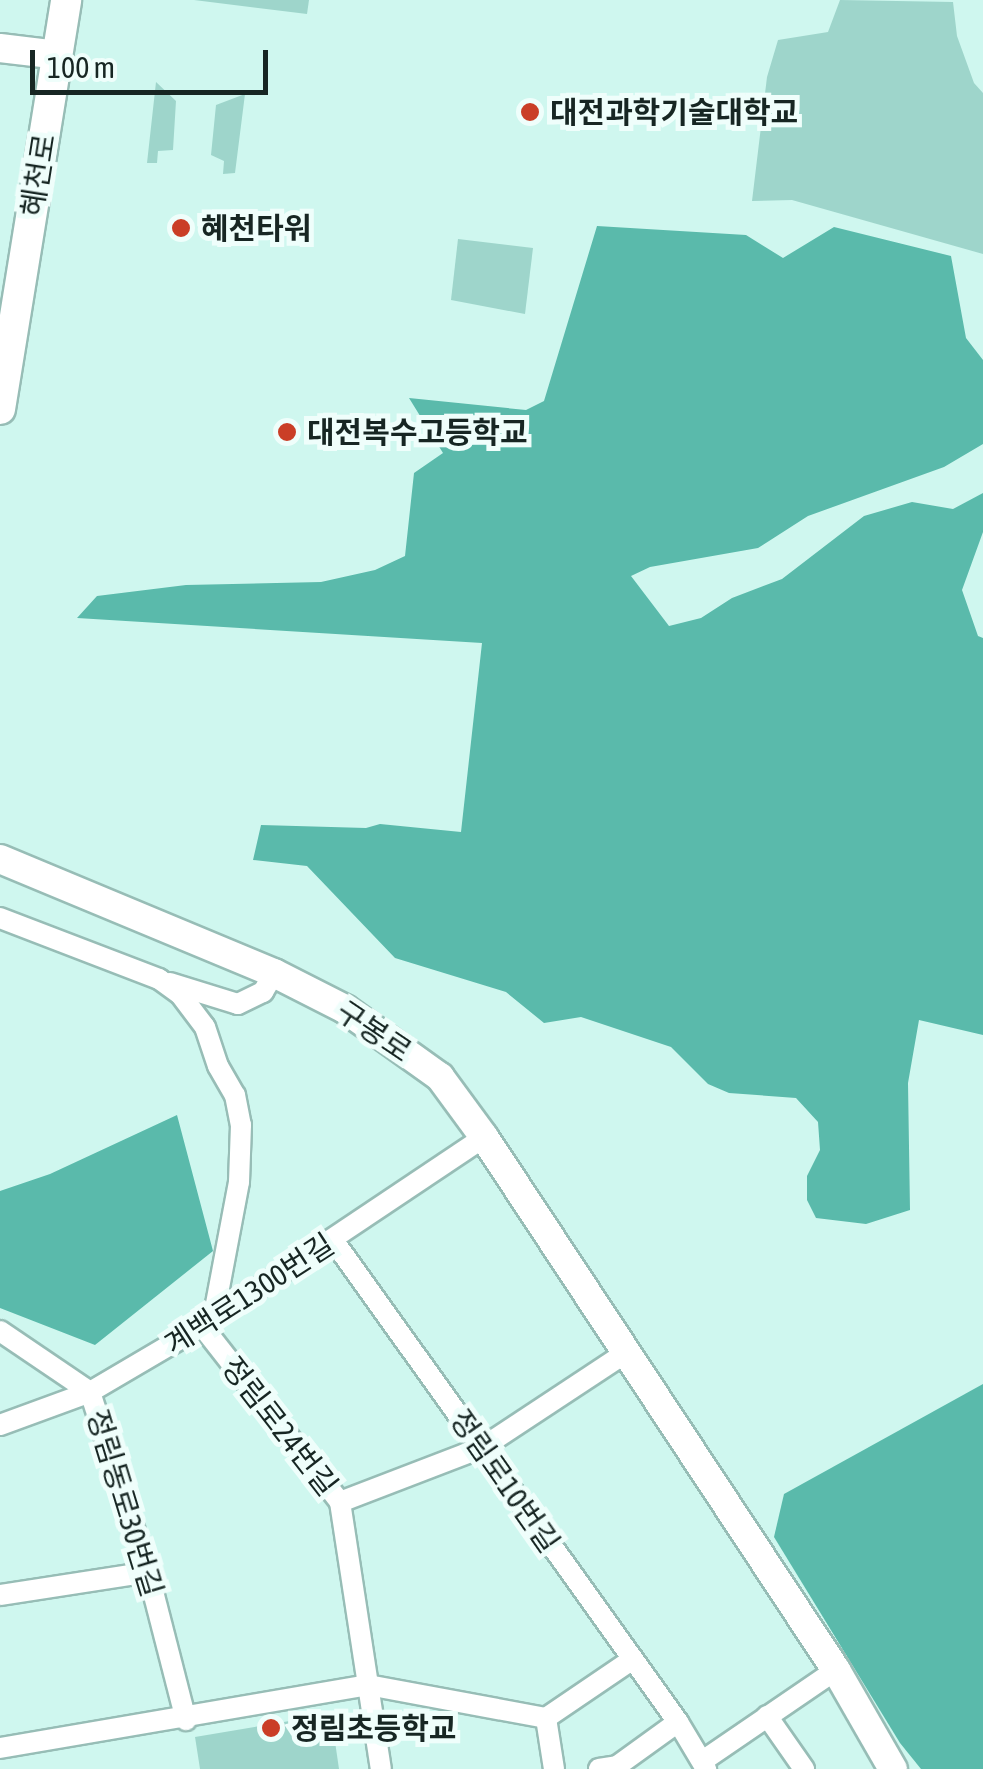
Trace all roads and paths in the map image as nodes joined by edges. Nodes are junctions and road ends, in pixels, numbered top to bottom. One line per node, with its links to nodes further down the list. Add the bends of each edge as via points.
1 (66, 0): 3 (main road, 혜천로)
2 (0, 48): 3 (street)
3 (58, 55): 4 (main road, 혜천로)
4 (0, 409)
5 (0, 860): 7 (street, 구봉로)
6 (0, 918): 8 (street, 정림로24번길)
7 (274, 973): 8 (street, via 264,992 238,1004); 9 (street, 구봉로, via 345,1009 440,1077)
8 (159, 979): 11 (street, 정림로24번길, via 205,1027 236,1095 241,1125 239,1182)
9 (484, 1137): 10 (street, 계백로1300번길); 13 (street, 구봉로)
10 (333, 1240): 11 (street, 계백로1300번길); 16 (street, 정림로10번길)
11 (208, 1323): 14 (street, 계백로1300번길); 17 (street, 정림로24번길)
12 (0, 1330): 14 (street, 정림동로30번길)
13 (624, 1354): 16 (street); 21 (street, 구봉로)
14 (90, 1392): 15 (street, 계백로1300번길); 18 (street, 정림동로30번길)
15 (0, 1425)
16 (483, 1447): 17 (street); 20 (street, 정림로10번길)
17 (340, 1502): 22 (street, 정림로24번길)
18 (148, 1572): 19 (street); 25 (street, 정림동로30번길)
19 (0, 1595)
20 (630, 1660): 24 (street); 26 (street, 정림로10번길)
21 (836, 1670): 23 (street); 33 (street, 구봉로)
22 (368, 1686): 24 (street); 25 (street); 29 (street, 정림로24번길)
23 (768, 1716): 28 (street); 32 (street)
24 (546, 1718): 30 (street)
25 (186, 1720): 27 (street)
26 (678, 1722): 28 (street, 정림로10번길); 31 (street, via 617,1766)
27 (0, 1748)
28 (705, 1764)
29 (381, 1769)
30 (554, 1769)
31 (599, 1769)
32 (804, 1769)
33 (894, 1769)

